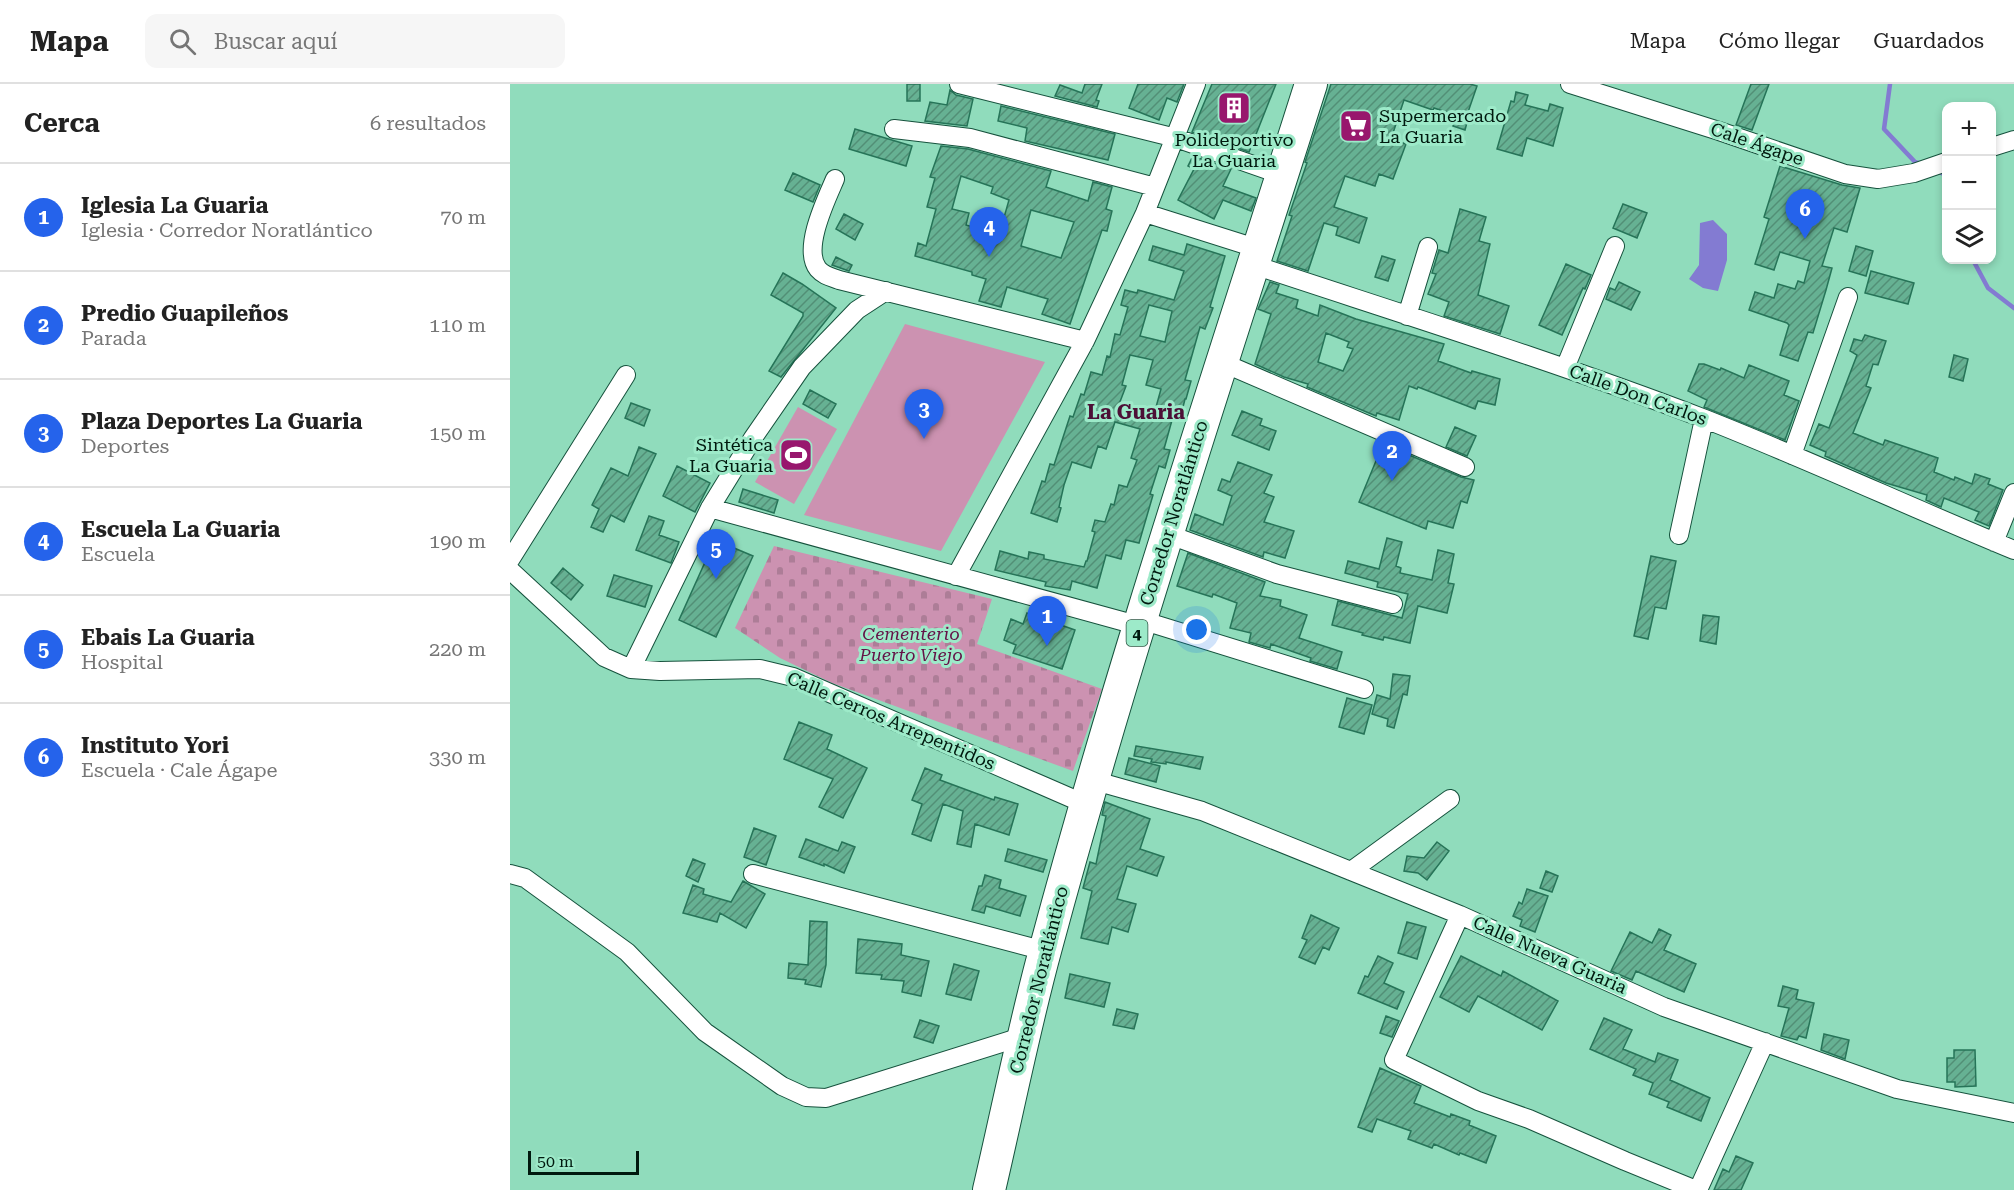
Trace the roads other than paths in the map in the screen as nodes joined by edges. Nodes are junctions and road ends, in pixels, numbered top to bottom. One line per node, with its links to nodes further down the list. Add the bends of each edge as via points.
1 (959, 84): 6 (street)
2 (1196, 84): 6 (street)
3 (1311, 84): 10 (highway, Corredor Noratlántico / 4)
4 (1570, 84): 9 (street, Cale Ágape, via 1845,174 1878,178)
5 (894, 129): 12 (street, via 970,138)
6 (1176, 138): 10 (street); 12 (street)
7 (2014, 140): 8 (street)
8 (1996, 146)
9 (1942, 164)
10 (1282, 175): 16 (highway, Corredor Noratlántico / 4)
11 (835, 179): 17 (street, via 813,240 817,268 825,276)
12 (1155, 187): 13 (street)
13 (1145, 213): 16 (street, Calle Don Carlos); 20 (street)
14 (1615, 246): 22 (street)
15 (1428, 248): 19 (street)
16 (1257, 257): 19 (street, Calle Don Carlos); 21 (highway, Corredor Noratlántico / 4)
17 (886, 291): 20 (street); 28 (street, via 857,310 802,367)
18 (1848, 297): 25 (street)
19 (1407, 316): 22 (street, Calle Don Carlos)
20 (1085, 341): 35 (street)
21 (1221, 362): 26 (street); 29 (highway, Corredor Noratlántico / 4)
22 (1565, 368): 24 (street, Calle Don Carlos)
23 (626, 375): 33 (street)
24 (1704, 419): 25 (street, Calle Don Carlos); 30 (street)
25 (1792, 455): 31 (street, Calle Don Carlos)
26 (1465, 467)
27 (2014, 493): 31 (street)
28 (710, 508): 35 (street); 38 (street)
29 (1167, 534): 36 (street, via 1277,574); 37 (highway, Corredor Noratlántico / 4)
30 (1679, 535)
31 (1994, 542): 32 (street, Calle Don Carlos)
32 (2014, 550)
33 (510, 560)
34 (510, 570): 38 (street, Calle Cerros Arrepentidos, via 604,657)
35 (956, 576): 37 (street)
36 (1393, 604)
37 (1140, 623): 39 (street); 40 (highway, Corredor Noratlántico / 4)
38 (631, 669): 40 (street, Calle Cerros Arrepentidos, via 760,669 793,677)
39 (1364, 689)
40 (1089, 792): 42 (street, Calle Nueva Guaria, via 1202,811); 46 (highway, Corredor Noratlántico / 4)
41 (1450, 800): 42 (street)
42 (1351, 871): 45 (street, Calle Nueva Guaria)
43 (510, 874): 47 (street, via 525,878 627,952 705,1032 782,1086 807,1097 826,1098)
44 (753, 874): 46 (street)
45 (1460, 915): 48 (street, Calle Nueva Guaria, via 1664,1007); 51 (street, via 1394,1060 1478,1101)
46 (1045, 951): 47 (highway, Corredor Noratlántico / 4)
47 (1024, 1036): 50 (highway, Corredor Noratlántico / 4)
48 (1765, 1042): 49 (street, Calle Nueva Guaria, via 1897,1089); 51 (street)
49 (2014, 1113)
50 (989, 1190)
51 (1697, 1190)

